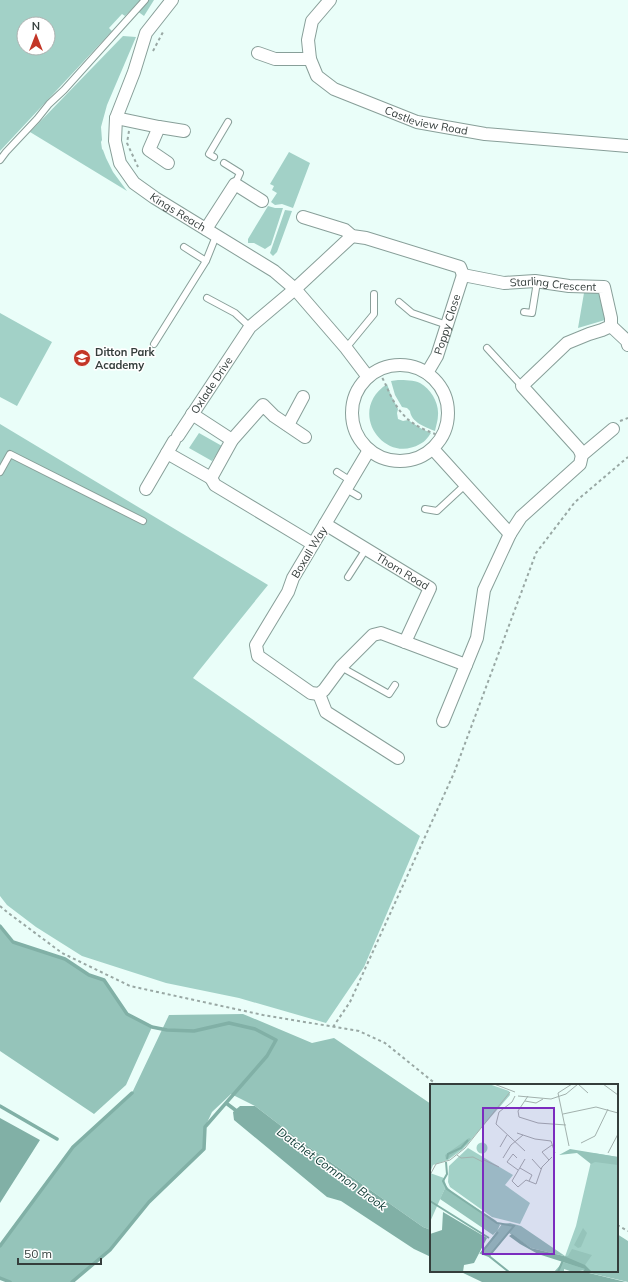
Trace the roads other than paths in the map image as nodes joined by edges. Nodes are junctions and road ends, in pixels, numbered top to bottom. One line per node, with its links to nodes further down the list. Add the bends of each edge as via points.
1 (145, 0): 12 (lane)
2 (172, 0): 6 (street, Kings Reach, via 146,33)
3 (330, 0): 5 (street, Castleview Road, via 312,21 308,40)
4 (258, 53): 5 (street, via 275,59)
5 (310, 59): 10 (street, Castleview Road, via 317,76 334,89 417,122 485,134)
6 (116, 118): 8 (street); 18 (street, Kings Reach, via 115,141 120,163 134,183)
7 (228, 122): 11 (lane, via 209,154)
8 (159, 126): 9 (street); 13 (street, via 149,150)
9 (184, 131)
10 (628, 146)
11 (214, 158)
12 (0, 160)
13 (168, 163)
14 (224, 163): 15 (lane, via 240,173)
15 (235, 184): 16 (street); 18 (street)
16 (262, 201)
17 (303, 217): 20 (street, via 345,230)
18 (206, 229): 19 (street, Kings Reach)
19 (216, 236): 22 (lane); 25 (street, Kings Reach, via 274,271)
20 (352, 236): 23 (street, via 460,267); 25 (street, Oxlade Drive)
21 (184, 247): 22 (lane)
22 (206, 261): 33 (lane)
23 (463, 275): 24 (street, Starling Crescent, via 504,283); 30 (street, Poppy Close)
24 (537, 282): 29 (lane, via 532,313); 31 (street, Starling Crescent, via 604,287 612,318)
25 (295, 289): 32 (street, Oxlade Drive); 35 (street, Kings Reach)
26 (374, 294): 35 (lane, via 374,314)
27 (207, 298): 32 (lane, via 235,313)
28 (399, 302): 30 (lane, via 412,314)
29 (524, 312)
30 (447, 325): 38 (street, Poppy Close, via 437,356)
31 (611, 326): 34 (street); 39 (street, via 567,343)
32 (250, 327): 41 (street, Oxlade Drive)
33 (154, 344)
34 (628, 345)
35 (346, 348): 37 (street, Kings Reach)
36 (487, 348): 39 (lane)
37 (372, 373): 38 (street, via 402,364); 46 (street, via 358,390 352,405 352,422 358,438)
38 (427, 373): 47 (street, via 438,382 449,409 443,437)
39 (522, 386): 49 (street)
40 (303, 397): 42 (street)
41 (192, 414): 45 (street, Oxlade Drive); 48 (street)
42 (288, 425): 44 (street); 45 (street, via 263,406)
43 (613, 429): 49 (street)
44 (305, 437)
45 (232, 440): 52 (street)
46 (369, 450): 47 (street, via 381,458 408,461); 53 (street, Boxall Way)
47 (432, 450): 54 (street)
48 (167, 453): 52 (street); 55 (street)
49 (582, 455): 60 (street, via 580,464 520,517)
50 (0, 472): 58 (lane, via 10,454)
51 (336, 472): 53 (lane)
52 (210, 478): 61 (street, via 215,485)
53 (349, 485): 56 (lane); 59 (street, Boxall Way)
54 (465, 485): 57 (lane, via 437,511); 60 (street)
55 (146, 489)
56 (358, 496)
57 (425, 509)
58 (143, 521)
59 (326, 524): 61 (street, Boxall Way); 62 (street, Thorn Road)
60 (510, 534): 65 (street, via 484,590 477,638)
61 (313, 544): 68 (street, Boxall Way, via 256,645 258,656 311,692)
62 (366, 549): 63 (lane); 64 (street, Thorn Road, via 430,588)
63 (348, 577)
64 (405, 642): 65 (street); 66 (street, via 381,633 373,636)
65 (466, 665): 69 (street)
66 (341, 667): 67 (lane, via 390,694); 68 (street)
67 (395, 685)
68 (319, 694): 70 (street, via 326,712)
69 (443, 720)
70 (398, 758)

